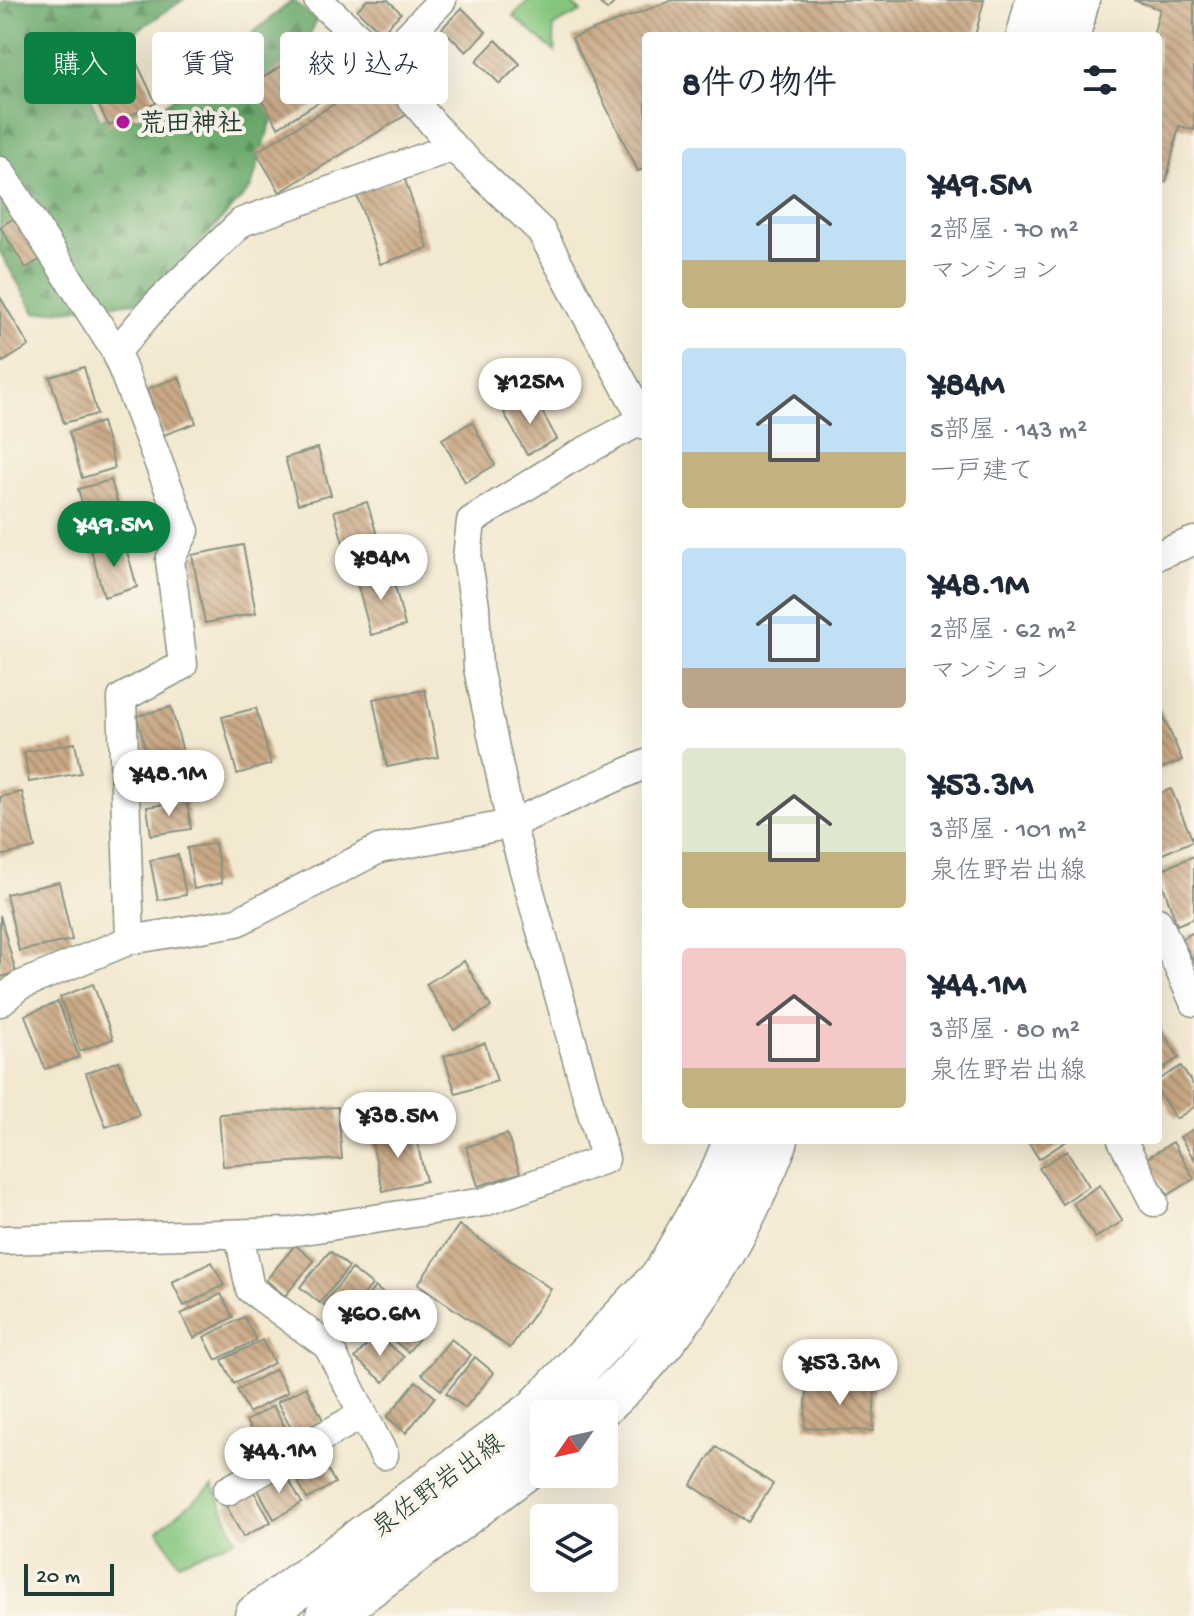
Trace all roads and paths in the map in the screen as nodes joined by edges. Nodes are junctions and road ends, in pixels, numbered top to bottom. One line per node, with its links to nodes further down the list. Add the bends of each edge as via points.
1 (318, 0): 5 (street)
2 (442, 0): 6 (street)
3 (1038, 0): 7 (main road)
4 (1077, 0): 8 (main road)
5 (353, 32)
6 (412, 32)
7 (1030, 32)
8 (1069, 32)
9 (416, 104): 10 (street)
10 (453, 147): 12 (street, via 242,222); 13 (street, via 541,231)
11 (0, 171): 12 (street)
12 (116, 352): 19 (street, via 185,531 170,560 183,665 122,698)
13 (642, 419)
14 (642, 424): 18 (street, via 565,462 471,521 467,558 478,668)
15 (1194, 541): 16 (street)
16 (1162, 553)
17 (642, 766): 18 (street)
18 (511, 824): 19 (street, via 379,849 237,922); 27 (street, via 605,1159 484,1202 291,1232)
19 (130, 940): 21 (street, via 19,986)
20 (1162, 942): 22 (street)
21 (0, 1002)
22 (1194, 1002)
23 (734, 1144): 34 (main road, 泉佐野岩出線, via 665,1275 535,1412)
24 (774, 1144): 29 (main road, via 753,1200 689,1309)
25 (1124, 1144): 26 (street)
26 (1154, 1202)
27 (239, 1234): 28 (street); 30 (street, via 250,1289 328,1346)
28 (0, 1240)
29 (604, 1400)
30 (363, 1414): 31 (street); 33 (street)
31 (384, 1455)
32 (530, 1464): 35 (main road, 泉佐野岩出線)
33 (227, 1491)
34 (257, 1616)
35 (328, 1616)

